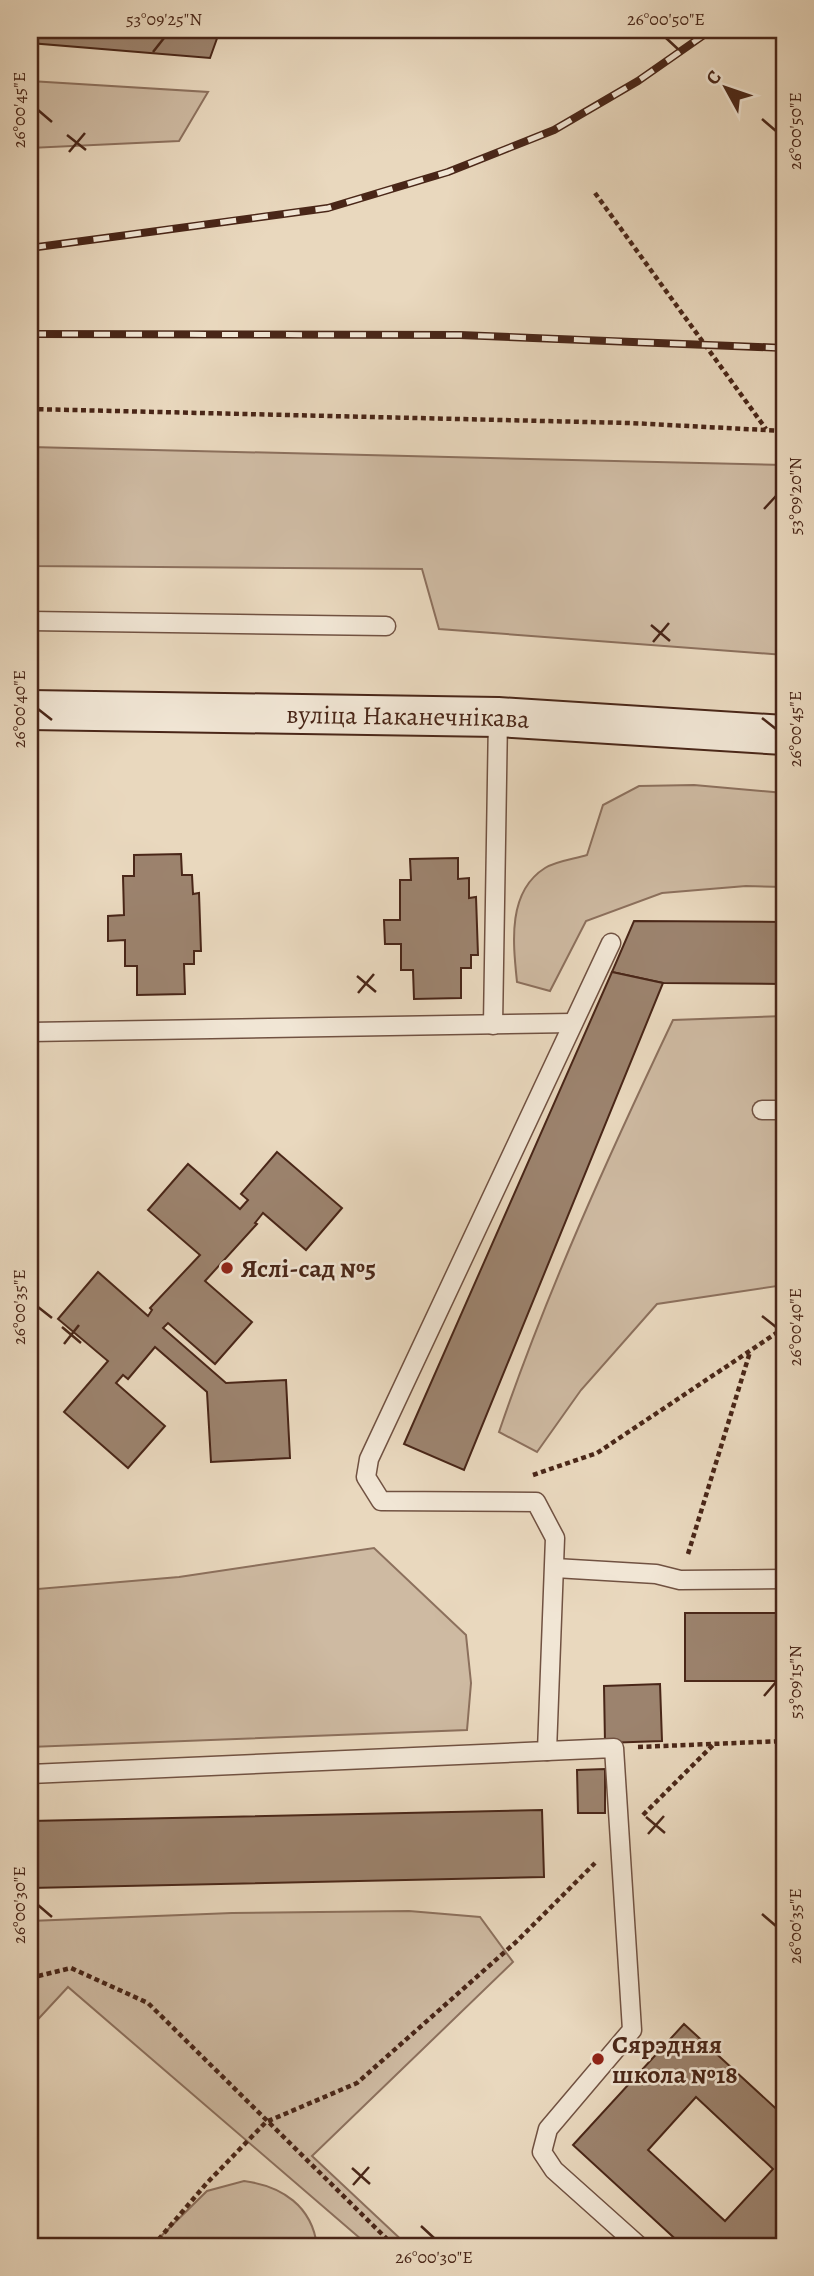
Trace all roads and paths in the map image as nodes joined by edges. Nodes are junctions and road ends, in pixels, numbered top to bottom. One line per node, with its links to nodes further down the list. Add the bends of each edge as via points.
1 (595, 193): 3 (path)
2 (30, 409): 3 (path)
3 (767, 430): 4 (path)
4 (784, 431)
5 (30, 621): 6 (lane)
6 (386, 626)
7 (30, 710): 8 (main road, вуліца Наканечнікава)
8 (498, 717): 9 (main road, вуліца Наканечнікава); 12 (lane)
9 (784, 735)
10 (611, 943): 11 (lane)
11 (573, 1023): 12 (lane); 19 (lane, via 369,1459 366,1477 381,1501 536,1502 555,1538)
12 (493, 1025): 13 (lane)
13 (30, 1032)
14 (762, 1110): 15 (lane)
15 (784, 1110)
16 (784, 1328): 17 (path)
17 (750, 1351): 18 (path, via 597,1453); 21 (path)
18 (532, 1475)
19 (555, 1568): 21 (lane, via 656,1574); 25 (lane)
20 (784, 1578): 21 (lane)
21 (680, 1580)
22 (784, 1741): 23 (path)
23 (714, 1744): 24 (path); 27 (path)
24 (614, 1748): 25 (lane); 27 (lane)
25 (547, 1751): 26 (lane)
26 (30, 1774)
27 (620, 1839): 29 (path, via 516,1942 357,2083); 32 (lane, via 632,2030 548,2129 542,2152 554,2170)
28 (30, 1978): 29 (path, via 71,1968 148,2003)
29 (266, 2122): 30 (path); 31 (path)
30 (153, 2246)
31 (394, 2246)
32 (639, 2246)

